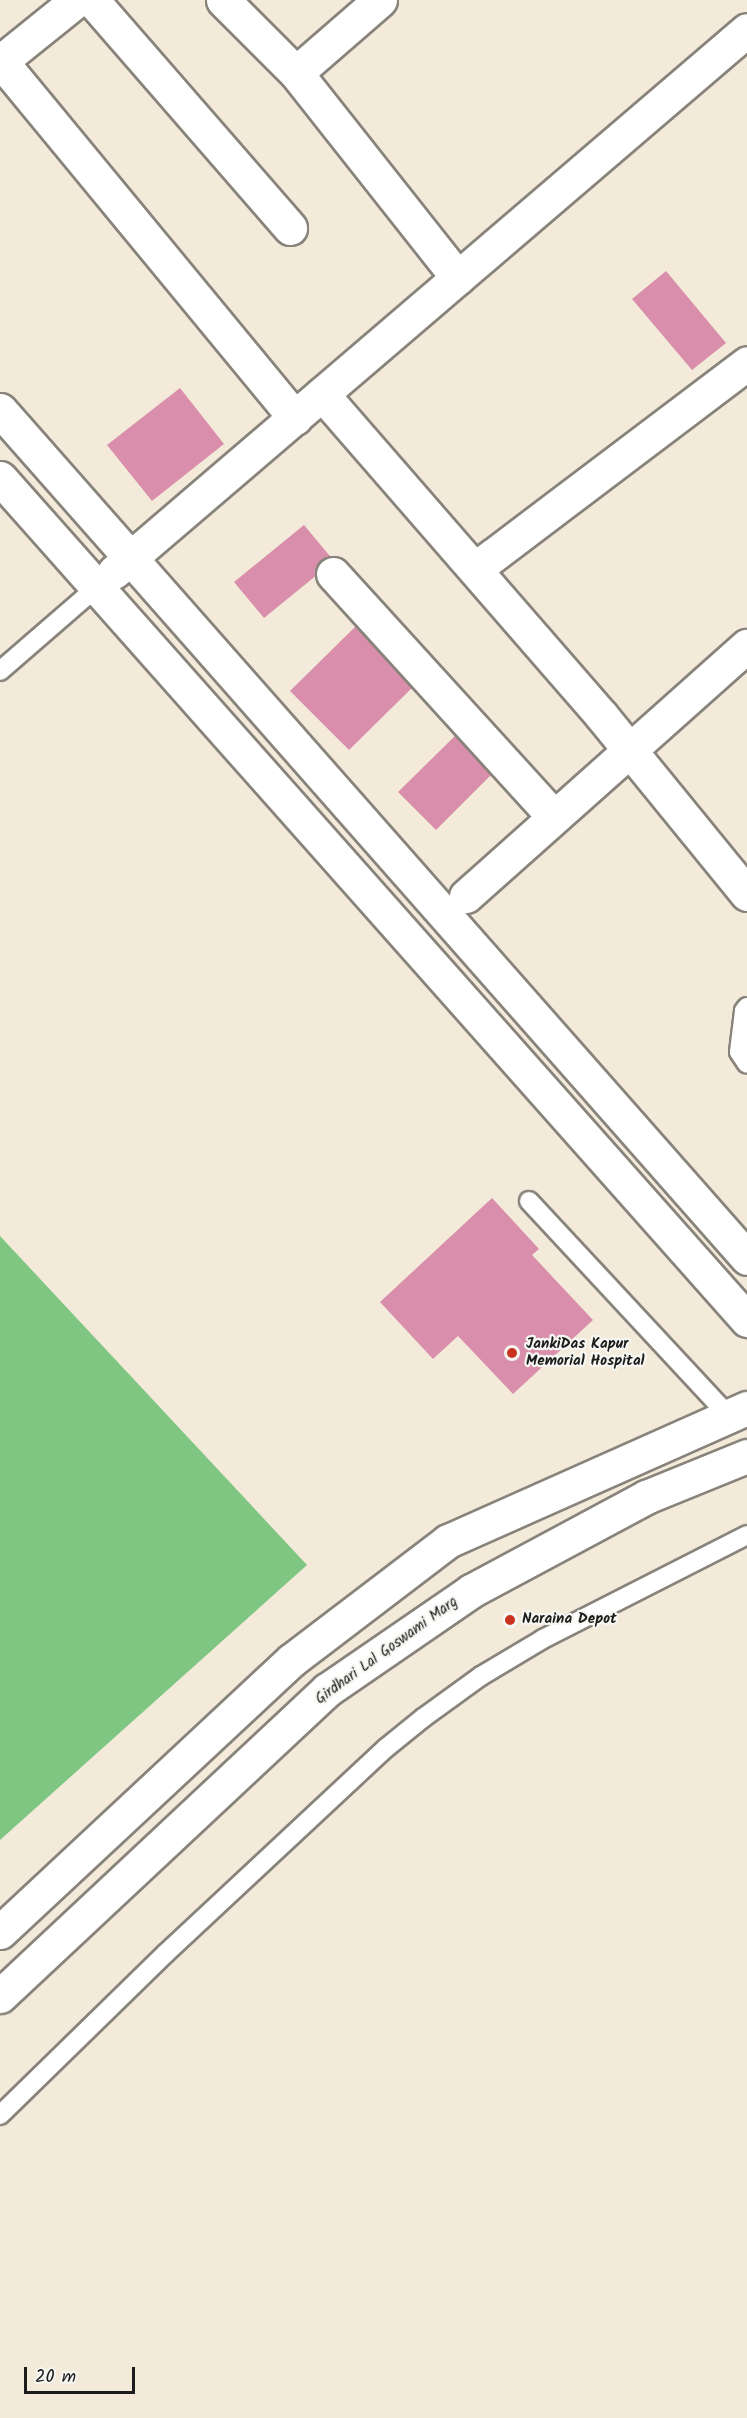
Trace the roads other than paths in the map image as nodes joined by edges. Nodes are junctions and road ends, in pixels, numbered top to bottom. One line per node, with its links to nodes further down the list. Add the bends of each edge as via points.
1 (77, 0): 6 (street)
2 (92, 0): 8 (street)
3 (224, 0): 7 (street)
4 (377, 1): 7 (street)
5 (747, 30): 9 (street)
6 (0, 61): 13 (street)
7 (296, 73): 9 (street)
8 (290, 228)
9 (458, 278): 11 (street)
10 (747, 363): 16 (street)
11 (322, 394): 13 (street); 16 (street)
12 (0, 410): 15 (street)
13 (295, 418): 15 (street)
14 (0, 478): 18 (street)
15 (131, 558): 18 (street); 28 (street)
16 (475, 569): 21 (street)
17 (333, 574): 22 (street)
18 (97, 587): 20 (lane); 29 (street)
19 (747, 646): 21 (street)
20 (0, 671)
21 (629, 751): 22 (street); 23 (street)
22 (554, 817): 24 (street)
23 (747, 894)
24 (466, 896)
25 (747, 1007): 26 (lane, via 739,1052)
26 (747, 1064)
27 (529, 1201): 30 (lane)
28 (747, 1258)
29 (747, 1320)
30 (738, 1412): 33 (street, via 448,1541 292,1660)
31 (747, 1456): 34 (street, Girdhari Lal Goswami Marg, via 646,1497 471,1591 327,1690)
32 (747, 1535): 35 (lane, via 543,1639 481,1676 423,1718 377,1756 174,1946)
33 (0, 1932)
34 (0, 1996)
35 (0, 2115)

